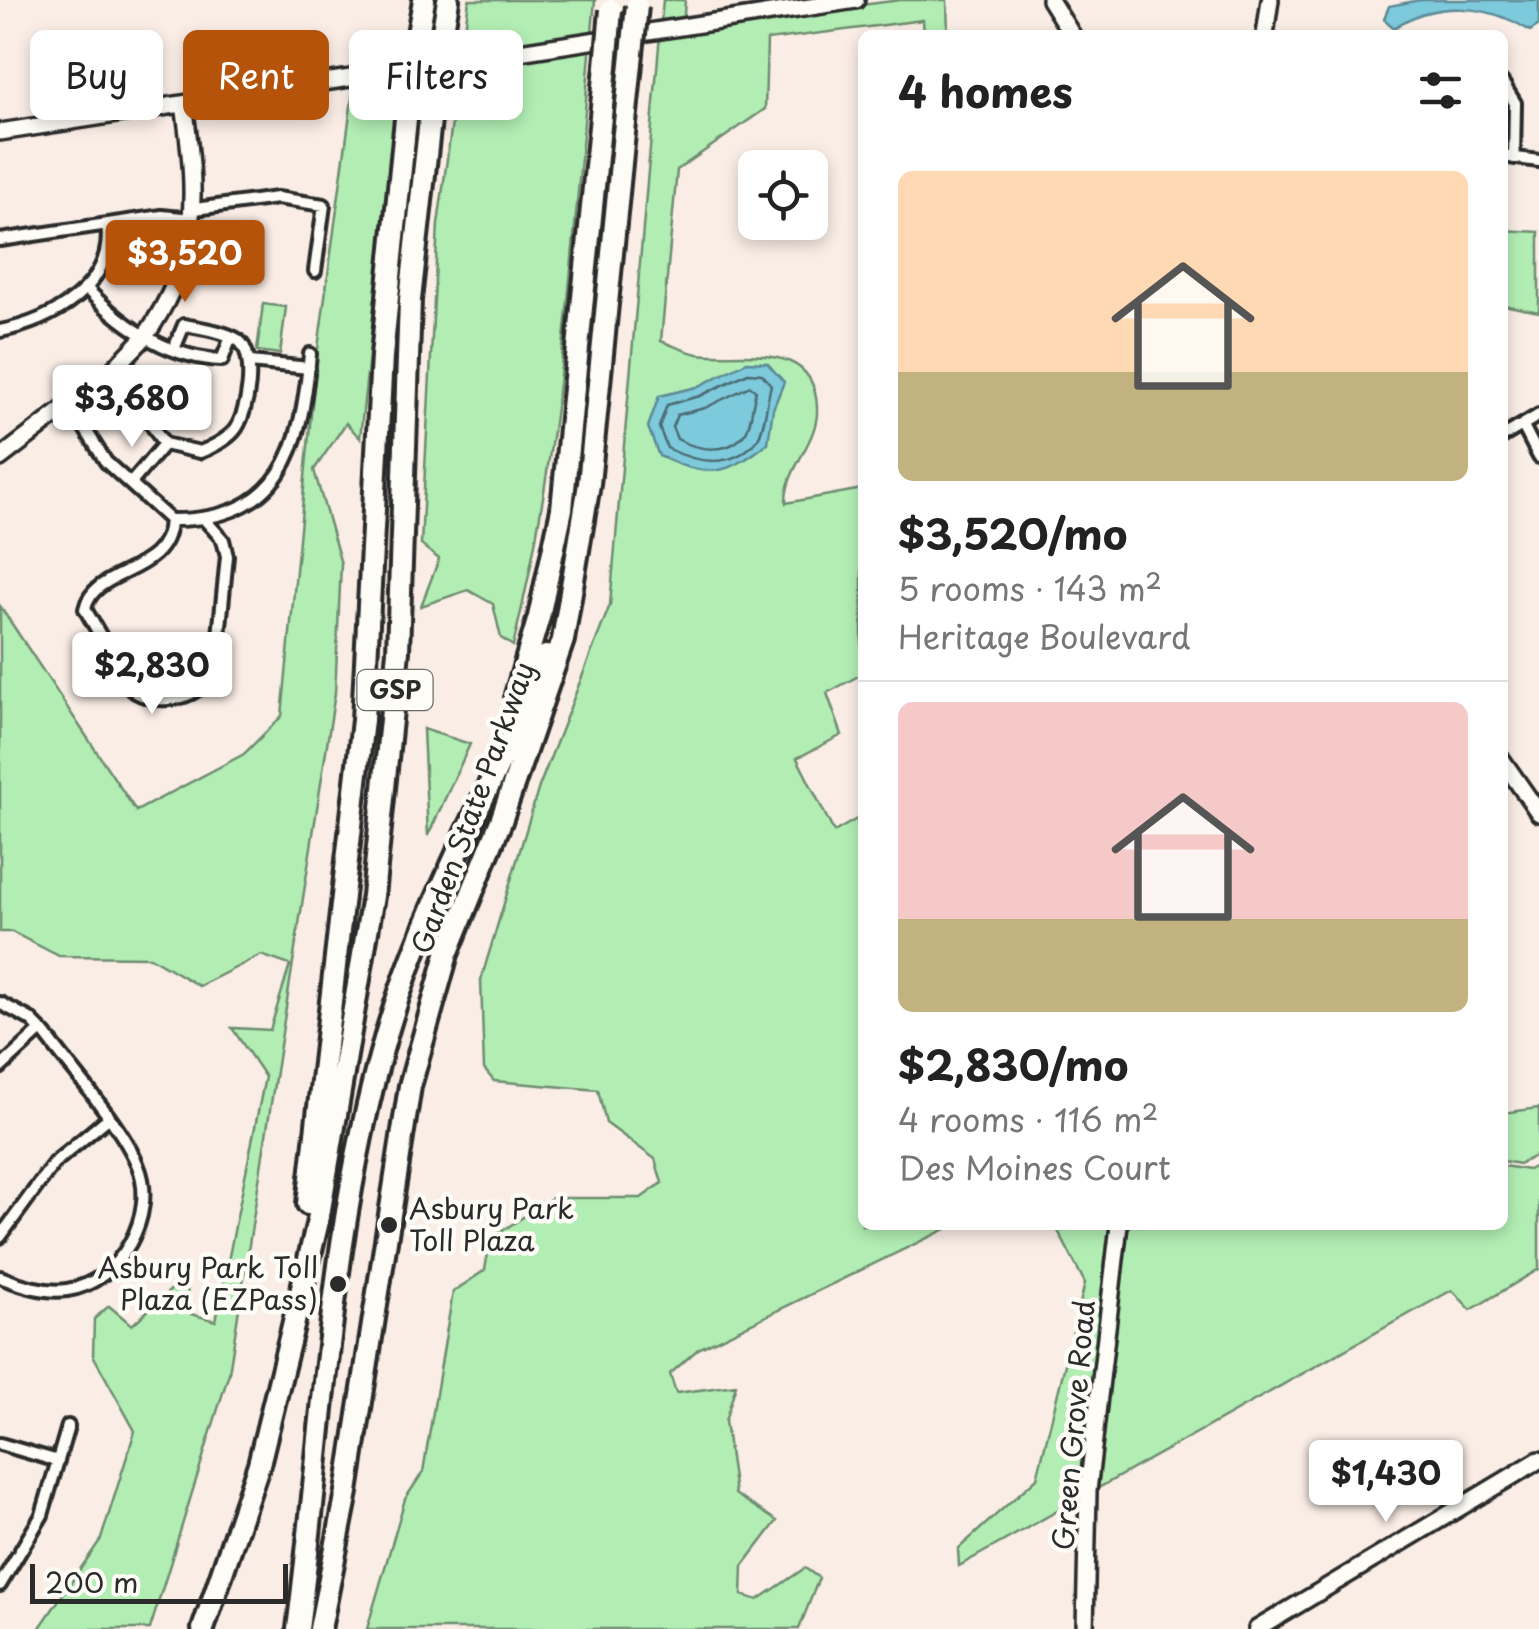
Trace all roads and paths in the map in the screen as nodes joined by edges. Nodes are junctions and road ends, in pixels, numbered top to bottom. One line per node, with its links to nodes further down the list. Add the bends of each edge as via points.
1 (424, 0): 51 (highway, Garden State Parkway / GSP, bridge, via 382,356 363,720)
2 (448, 0): 51 (highway, Garden State Parkway / GSP, bridge, via 404,387 388,783 318,1221)
3 (856, 0): 10 (street)
4 (1050, 0): 8 (street)
5 (1270, 0): 9 (street)
6 (638, 3): 40 (highway, Garden State Parkway, bridge, via 590,468)
7 (612, 5): 43 (highway, Garden State Parkway, bridge, via 562,508 528,661)
8 (1069, 30)
9 (1266, 30)
10 (329, 82)
11 (1508, 92): 15 (street, via 1515,103)
12 (183, 104): 14 (street)
13 (185, 120): 17 (street)
14 (0, 132)
15 (1508, 157): 16 (street)
16 (1539, 161)
17 (193, 214): 18 (street); 20 (street, via 276,198 324,205); 24 (street, via 172,290)
18 (108, 224): 19 (street); 21 (street, via 108,257)
19 (0, 240)
20 (315, 271)
21 (86, 288): 22 (street, via 43,317); 24 (street)
22 (0, 331)
23 (230, 337): 25 (street, via 184,325); 25 (street, via 222,360); 27 (street)
24 (143, 339): 25 (street); 30 (street)
25 (174, 349)
26 (310, 354): 28 (street)
27 (250, 362): 28 (street); 34 (street, via 232,433 200,452)
28 (308, 368): 39 (street, via 290,460 265,489)
29 (128, 388): 34 (street)
30 (70, 405): 36 (street); 37 (street, via 106,462)
31 (1539, 415): 32 (street)
32 (1523, 426): 33 (street); 35 (street)
33 (1508, 434)
34 (164, 444): 37 (street)
35 (1539, 457)
36 (0, 458)
37 (130, 483): 38 (street)
38 (170, 520): 39 (street); 39 (street, via 160,551 92,593 86,609 135,693 178,698 194,694 216,666 226,556)
39 (206, 521)
40 (572, 574): 43 (highway, via 537,678); 60 (highway, Garden State Parkway, via 563,640 542,708 447,954 410,1086)
41 (1508, 769): 42 (street)
42 (1539, 813)
43 (469, 824): 59 (highway, via 400,992 359,1142)
44 (0, 1003): 45 (street)
45 (42, 1030): 46 (street); 47 (street)
46 (0, 1068)
47 (107, 1119): 49 (street, via 54,1163); 50 (street, via 134,1157 144,1189 143,1210 124,1251 102,1275 68,1290)
48 (1118, 1230): 61 (street, Green Grove Road, via 1088,1491)
49 (0, 1237)
50 (0, 1276)
51 (302, 1281): 58 (highway, Garden State Parkway / GSP, via 259,1464)
52 (68, 1426): 55 (street)
53 (0, 1444): 55 (street)
54 (1539, 1460): 62 (street)
55 (58, 1461): 56 (street, via 42,1515)
56 (4, 1568): 57 (street)
57 (0, 1585)
58 (203, 1629)
59 (298, 1629)
60 (320, 1629)
61 (1084, 1629)
62 (1256, 1629)

